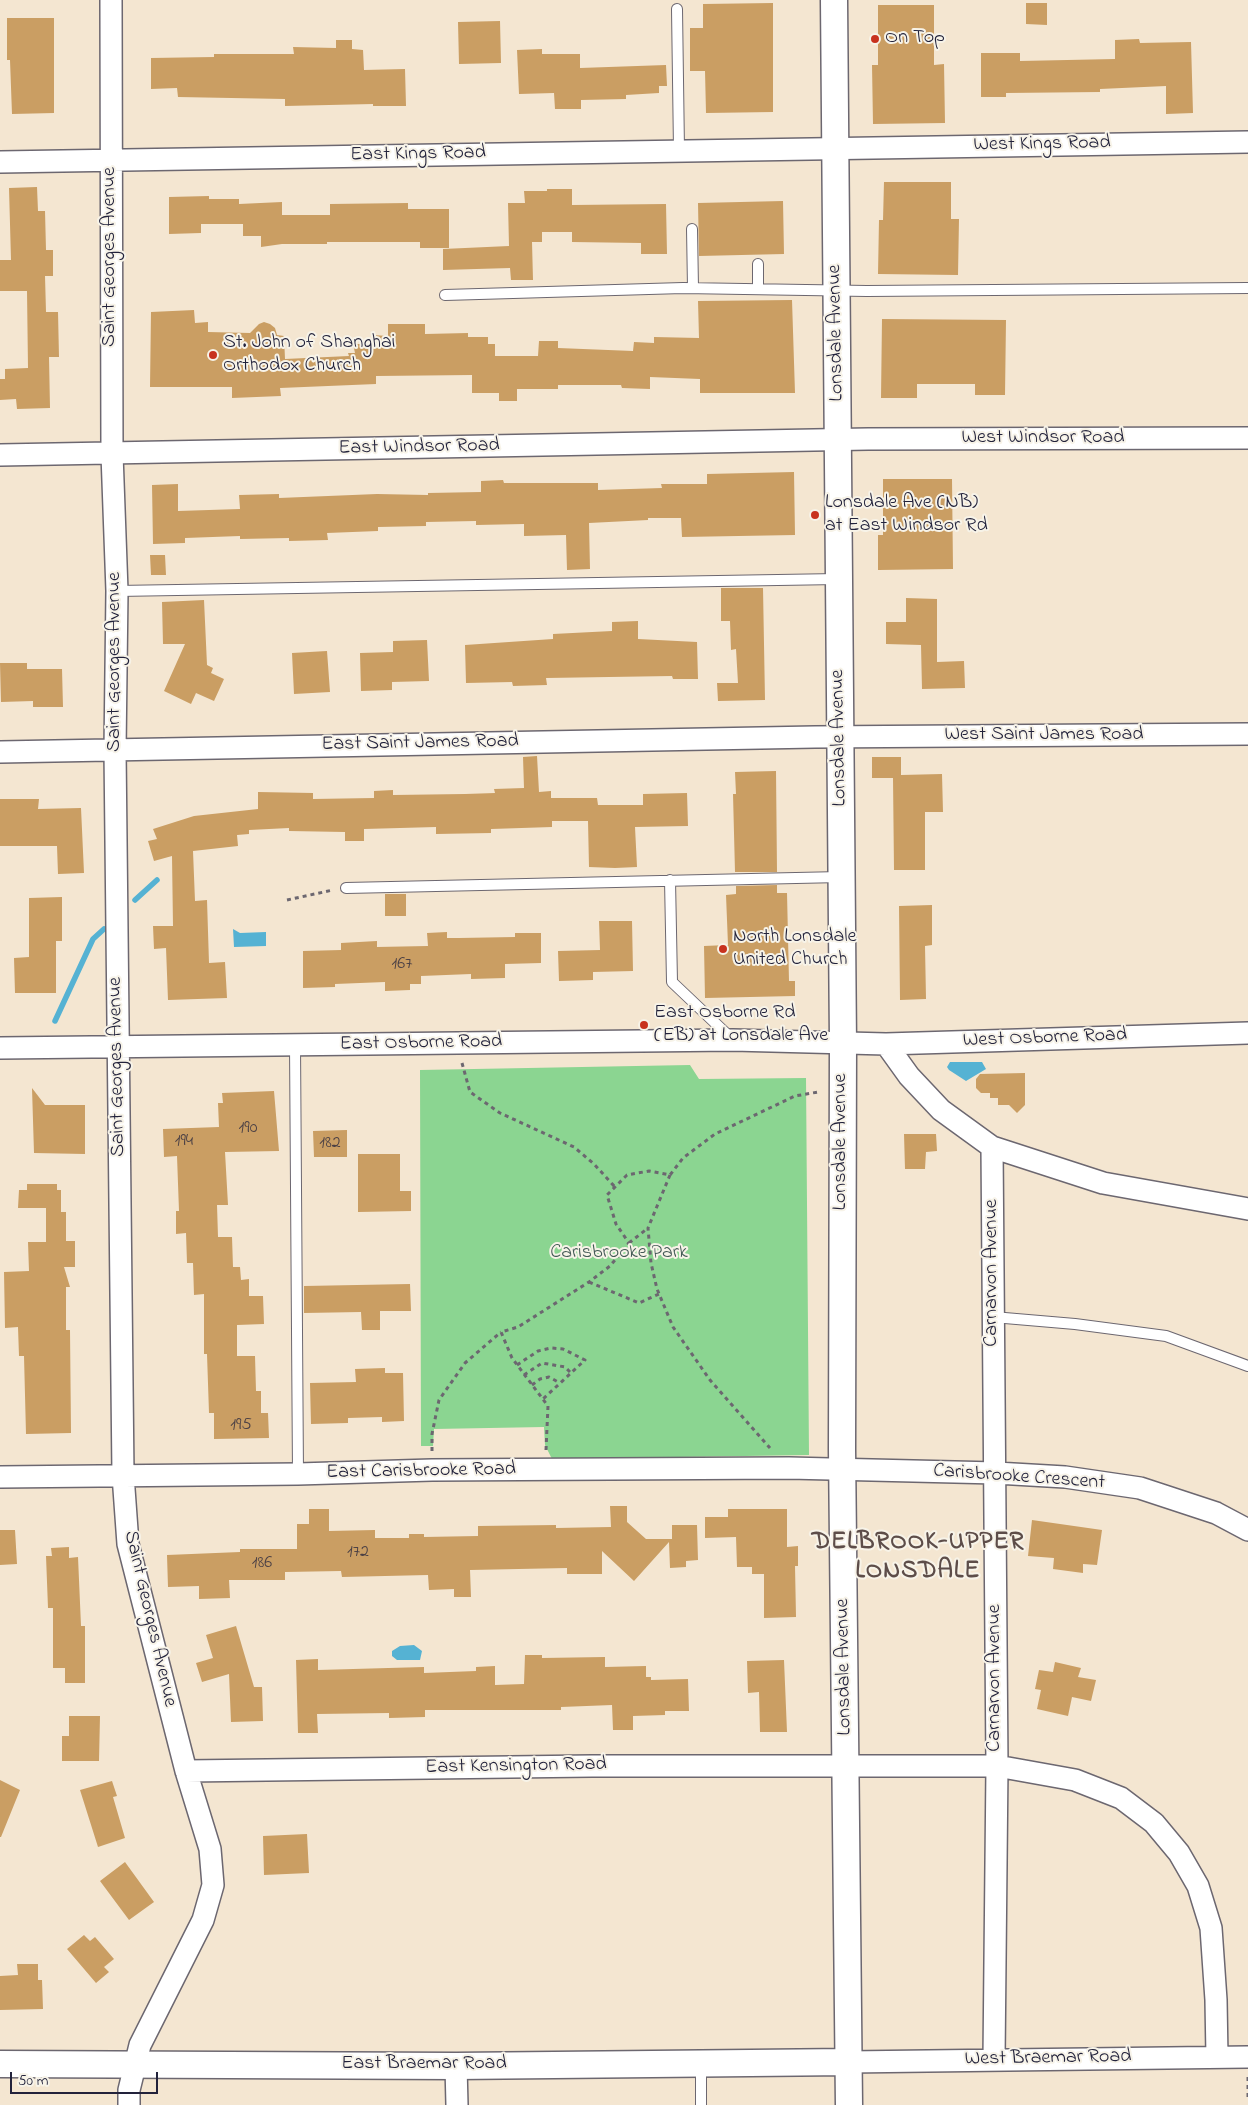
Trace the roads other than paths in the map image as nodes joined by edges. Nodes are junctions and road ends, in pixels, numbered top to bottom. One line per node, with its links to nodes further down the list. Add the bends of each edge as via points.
1 (111, 0): 7 (street, Saint Georges Avenue)
2 (834, 0): 5 (street, Lonsdale Avenue)
3 (677, 9): 6 (lane)
4 (1248, 142): 5 (street, West Kings Road)
5 (835, 148): 6 (street, East Kings Road); 14 (street, Lonsdale Avenue)
6 (679, 150): 7 (street, East Kings Road)
7 (111, 160): 8 (street, East Kings Road); 18 (street, Saint Georges Avenue)
8 (0, 162)
9 (692, 229): 11 (lane)
10 (758, 264): 13 (lane)
11 (693, 288): 13 (lane); 15 (lane)
12 (1248, 288): 14 (lane)
13 (758, 290): 14 (lane)
14 (836, 291): 17 (street, Lonsdale Avenue)
15 (445, 295)
16 (1248, 438): 17 (street, West Windsor Road)
17 (838, 440): 18 (street, East Windsor Road); 20 (street, Lonsdale Avenue)
18 (112, 454): 19 (street, East Windsor Road); 21 (street, Saint Georges Avenue)
19 (0, 455)
20 (838, 579): 21 (lane); 23 (street, Lonsdale Avenue)
21 (116, 592): 24 (street, Saint Georges Avenue)
22 (1248, 734): 23 (street, West Saint James Road)
23 (840, 738): 24 (street, East Saint James Road); 26 (street, Lonsdale Avenue)
24 (116, 750): 25 (street, East Saint James Road); 34 (street, Saint Georges Avenue)
25 (0, 752)
26 (841, 877): 27 (lane); 31 (street, Lonsdale Avenue)
27 (670, 880): 28 (lane); 30 (lane, via 672,982)
28 (346, 888)
29 (1248, 1033): 32 (street, West Osborne Road)
30 (734, 1040): 31 (street, East Osborne Road); 33 (street, East Osborne Road)
31 (843, 1043): 32 (street, West Osborne Road); 40 (street, Lonsdale Avenue)
32 (886, 1044): 36 (street, via 909,1076 941,1110)
33 (295, 1045): 34 (street, East Osborne Road); 42 (lane)
34 (118, 1046): 35 (street, East Osborne Road); 43 (street, Saint Georges Avenue)
35 (0, 1048)
36 (992, 1147): 37 (street, via 1103,1183); 38 (street, Carnarvon Avenue)
37 (1248, 1209)
38 (993, 1316): 39 (lane, via 1166,1336); 41 (street, Carnarvon Avenue)
39 (1248, 1366)
40 (842, 1470): 41 (street, Carisbrooke Crescent); 42 (street, East Carisbrooke Road, via 432,1470); 46 (street, Lonsdale Avenue)
41 (996, 1472): 45 (street, Carisbrooke Crescent, via 1065,1477 1140,1488 1216,1513); 47 (street, Carnarvon Avenue)
42 (298, 1474): 43 (street, East Carisbrooke Road)
43 (123, 1475): 44 (street, East Carisbrooke Road); 48 (street, Saint Georges Avenue, via 128,1544)
44 (0, 1477)
45 (1248, 1530)
46 (846, 1765): 47 (street, East Kensington Road); 48 (street, East Kensington Road); 52 (street, Lonsdale Avenue)
47 (997, 1766): 49 (street, East Kensington Road, via 1076,1780 1121,1798 1154,1823 1179,1853 1198,1886 1211,1928); 51 (street, Carnarvon Avenue)
48 (186, 1771): 55 (street, Saint Georges Avenue, via 210,1849 213,1885 203,1920 141,2042)
49 (1217, 2057): 50 (street, West Braemar Road); 51 (street, West Braemar Road)
50 (1248, 2057)
51 (994, 2059): 52 (street, West Braemar Road)
52 (848, 2062): 54 (street, East Braemar Road); 60 (street, Lonsdale Avenue)
53 (0, 2064): 55 (street, East Braemar Road)
54 (701, 2064): 56 (street, East Braemar Road); 59 (lane)
55 (134, 2065): 56 (street, East Braemar Road); 57 (street, Saint Georges Avenue)
56 (456, 2066): 58 (street)
57 (129, 2105)
58 (457, 2105)
59 (701, 2105)
60 (849, 2105)

